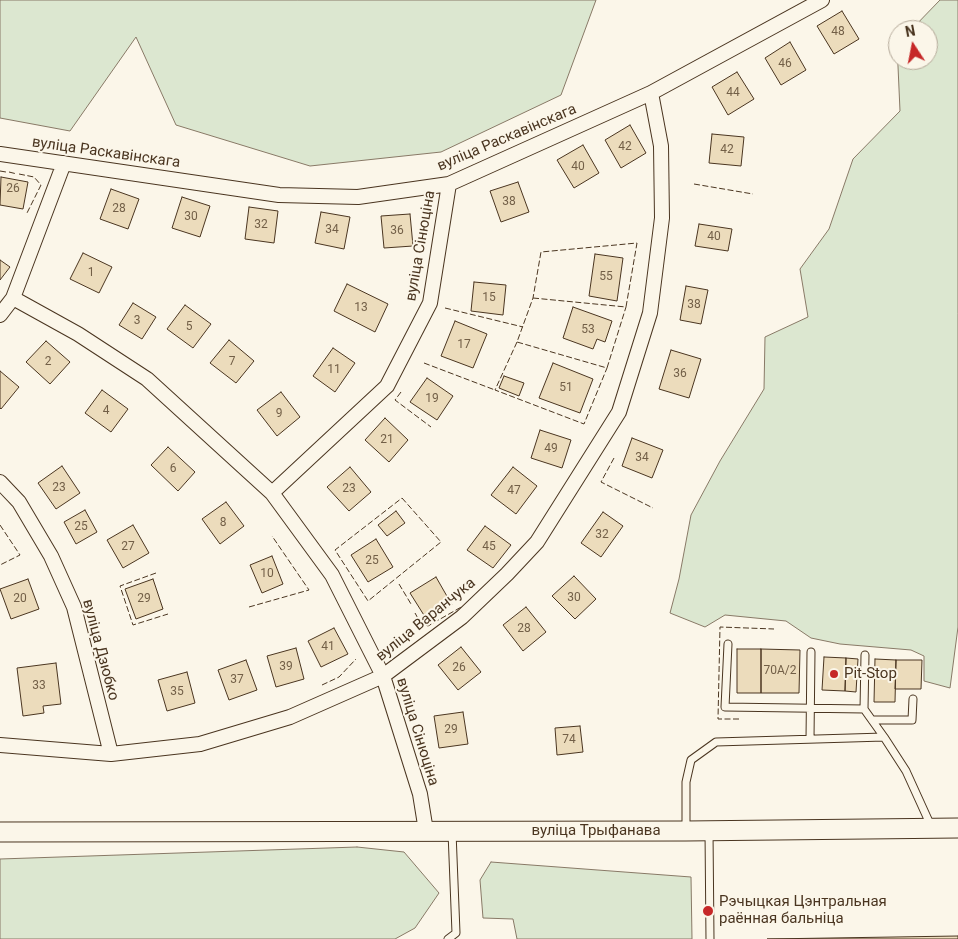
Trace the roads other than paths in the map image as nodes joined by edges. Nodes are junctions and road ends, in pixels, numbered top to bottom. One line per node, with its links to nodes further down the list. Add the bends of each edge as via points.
1 (822, 0): 2 (street, вуліца Раскавінскага)
2 (651, 93): 5 (street, вуліца Раскавінскага); 13 (street, вуліца Варанчука, via 661,146 662,218 650,313 619,412 537,542 462,617)
3 (0, 154): 4 (street, вуліца Раскавінскага)
4 (64, 163): 5 (street, вуліца Раскавінскага, via 279,195 358,197); 6 (street)
5 (449, 184): 9 (street, вуліца Сінюціна, via 430,303 387,386)
6 (13, 298): 7 (street); 9 (street, вуліца Сінюціна, via 78,334 147,379)
7 (0, 315)
8 (0, 482): 21 (street, вуліца Дзюбко, via 19,502 51,556 74,607)
9 (272, 493): 13 (street, вуліца Сінюціна, via 332,575)
10 (728, 644): 15 (lane, via 725,707)
11 (810, 652): 15 (lane)
12 (865, 655): 16 (lane)
13 (383, 676): 21 (street, вуліца Варанчука, via 290,717 200,744); 25 (street, вуліца Сінюціна, via 420,794)
14 (913, 699): 17 (lane, via 912,720)
15 (810, 708): 16 (lane); 19 (lane)
16 (864, 709): 17 (lane)
17 (872, 720): 18 (lane)
18 (884, 737): 19 (lane); 22 (lane, via 910,779)
19 (810, 739): 27 (lane, via 716,742 691,760 686,782)
20 (0, 745): 21 (street, вуліца Варанчука)
21 (111, 754)
22 (932, 828): 23 (street, вуліца Трыфанава); 24 (street, вуліца Трыфанава)
23 (958, 828)
24 (709, 830): 27 (street, вуліца Трыфанава); 30 (lane)
25 (426, 831): 26 (street, вуліца Трыфанава); 28 (street, вуліца Трыфанава)
26 (452, 831): 27 (street, вуліца Трыфанава); 29 (lane, via 456,932)
27 (686, 831)
28 (0, 832)
29 (448, 939)
30 (710, 939)

